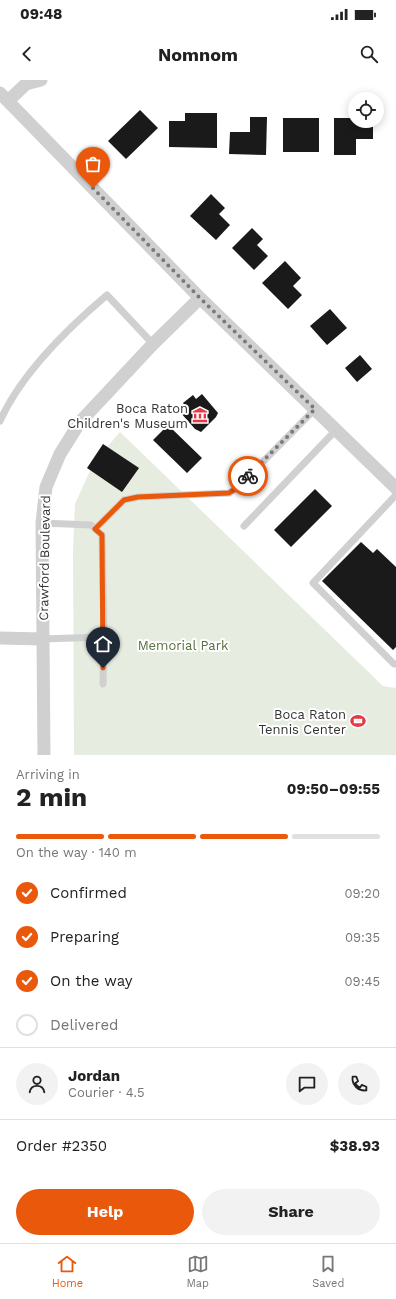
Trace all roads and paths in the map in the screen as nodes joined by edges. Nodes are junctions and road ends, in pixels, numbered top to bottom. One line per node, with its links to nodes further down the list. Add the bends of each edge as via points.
1 (41, 80): 2 (street, via 26,84)
2 (4, 97): 3 (street)
3 (200, 298): 4 (street, Crawford Boulevard); 5 (street)
4 (153, 344): 6 (lane, via 107,295 84,314 33,368); 10 (street, Crawford Boulevard, via 80,422 60,454 46,487)
5 (315, 409): 7 (street); 12 (lane, via 229,493 138,497 124,500)
6 (0, 421)
7 (336, 430): 8 (street); 11 (lane)
8 (396, 488)
9 (396, 495): 16 (lane, via 313,583)
10 (42, 524): 12 (lane, via 91,525); 15 (street, Crawford Boulevard)
11 (244, 526)
12 (95, 529): 13 (lane, via 102,535)
13 (104, 637): 15 (lane); 17 (lane)
14 (0, 638): 15 (street)
15 (42, 639): 18 (street, Crawford Boulevard)
16 (396, 664)
17 (103, 684)
18 (44, 755)

